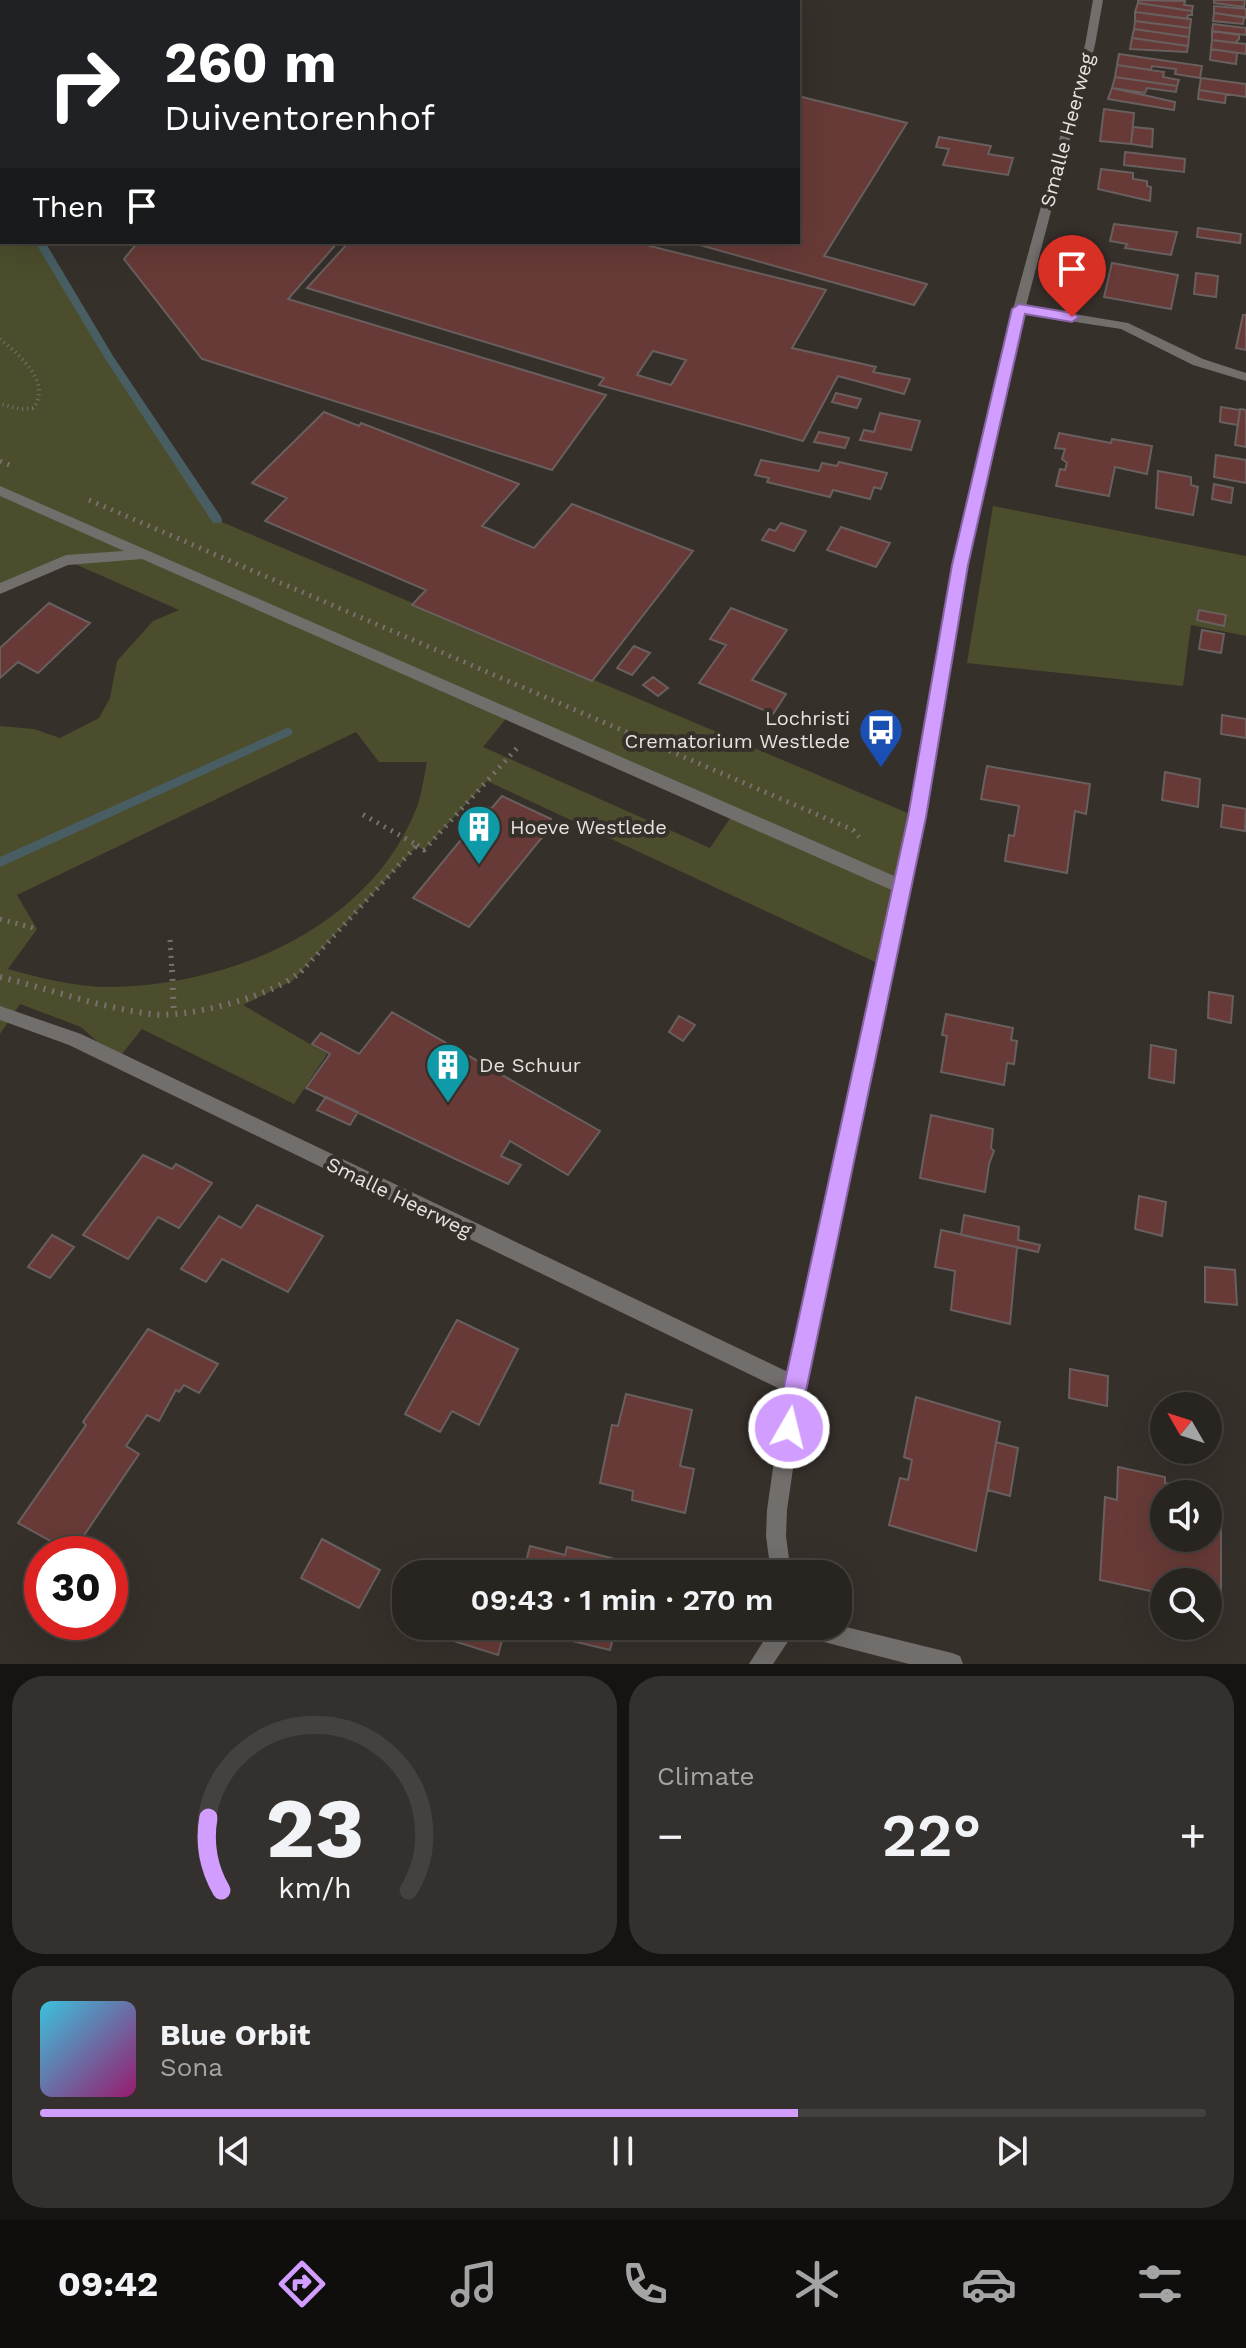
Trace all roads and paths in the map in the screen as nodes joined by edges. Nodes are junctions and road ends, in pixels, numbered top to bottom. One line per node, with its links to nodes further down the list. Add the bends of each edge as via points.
1 (1098, 0): 2 (street, Smalle Heerweg)
2 (1019, 309): 4 (street, via 1124,326 1198,362); 16 (street, Smalle Heerweg, via 960,565)
3 (0, 339): 5 (path, via 32,367 41,391 32,407)
4 (1246, 377)
5 (0, 404)
6 (0, 461): 7 (path)
7 (17, 469)
8 (0, 491): 10 (street)
9 (85, 498): 14 (path, via 853,830)
10 (144, 554): 11 (street, via 66,560); 12 (street)
11 (0, 589)
12 (536, 727): 15 (path, via 424,850); 16 (street)
13 (362, 814): 15 (path)
14 (863, 841)
15 (417, 845): 22 (path, via 292,981 232,1003)
16 (902, 887): 23 (street, Smalle Heerweg)
17 (0, 919): 18 (path)
18 (37, 929)
19 (170, 940): 22 (path)
20 (0, 977): 22 (path, via 153,1015)
21 (0, 1013): 23 (street, Smalle Heerweg, via 75,1039)
22 (174, 1014)
23 (795, 1386): 24 (street, Smalle Heerweg, via 777,1510)
24 (779, 1560)
25 (852, 1639): 28 (street)
26 (776, 1640): 27 (street)
27 (760, 1664)
28 (952, 1664)

